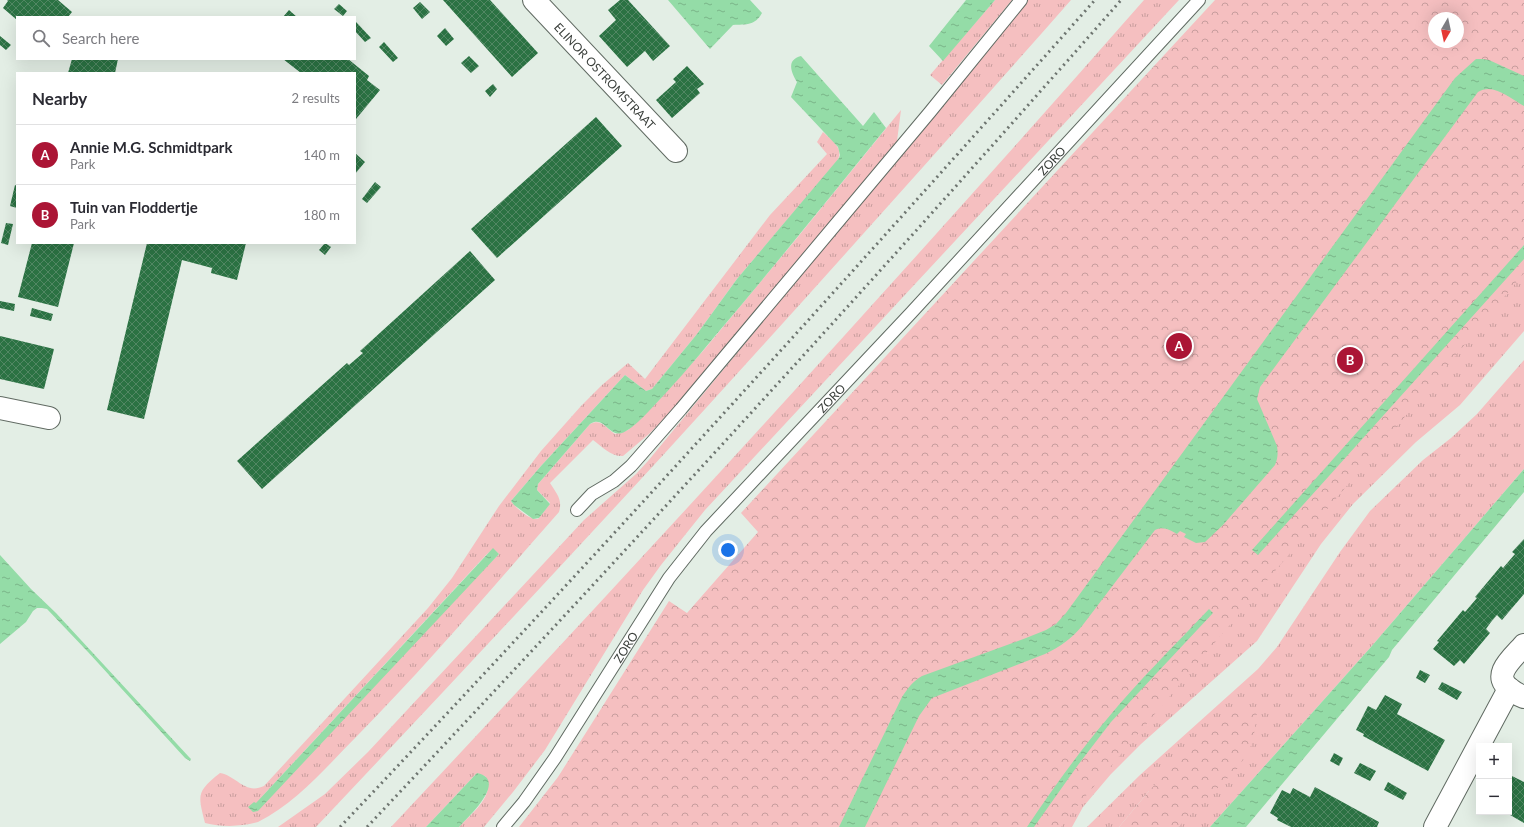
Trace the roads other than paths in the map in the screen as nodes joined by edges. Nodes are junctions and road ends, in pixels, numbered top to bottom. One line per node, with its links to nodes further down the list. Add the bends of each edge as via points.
1 (534, 0): 4 (street, ELINOR OSTROMSTRAAT)
2 (1021, 0): 7 (lane, via 682,409 631,466 614,481 592,494)
3 (1199, 0): 10 (lane, ZORO, via 706,531 665,585 556,758)
4 (676, 152)
5 (0, 408): 6 (street)
6 (49, 418)
7 (577, 510)
8 (1524, 645): 9 (street, via 1502,674 1503,682)
9 (1517, 693): 11 (street)
10 (503, 827)
11 (1435, 827)

